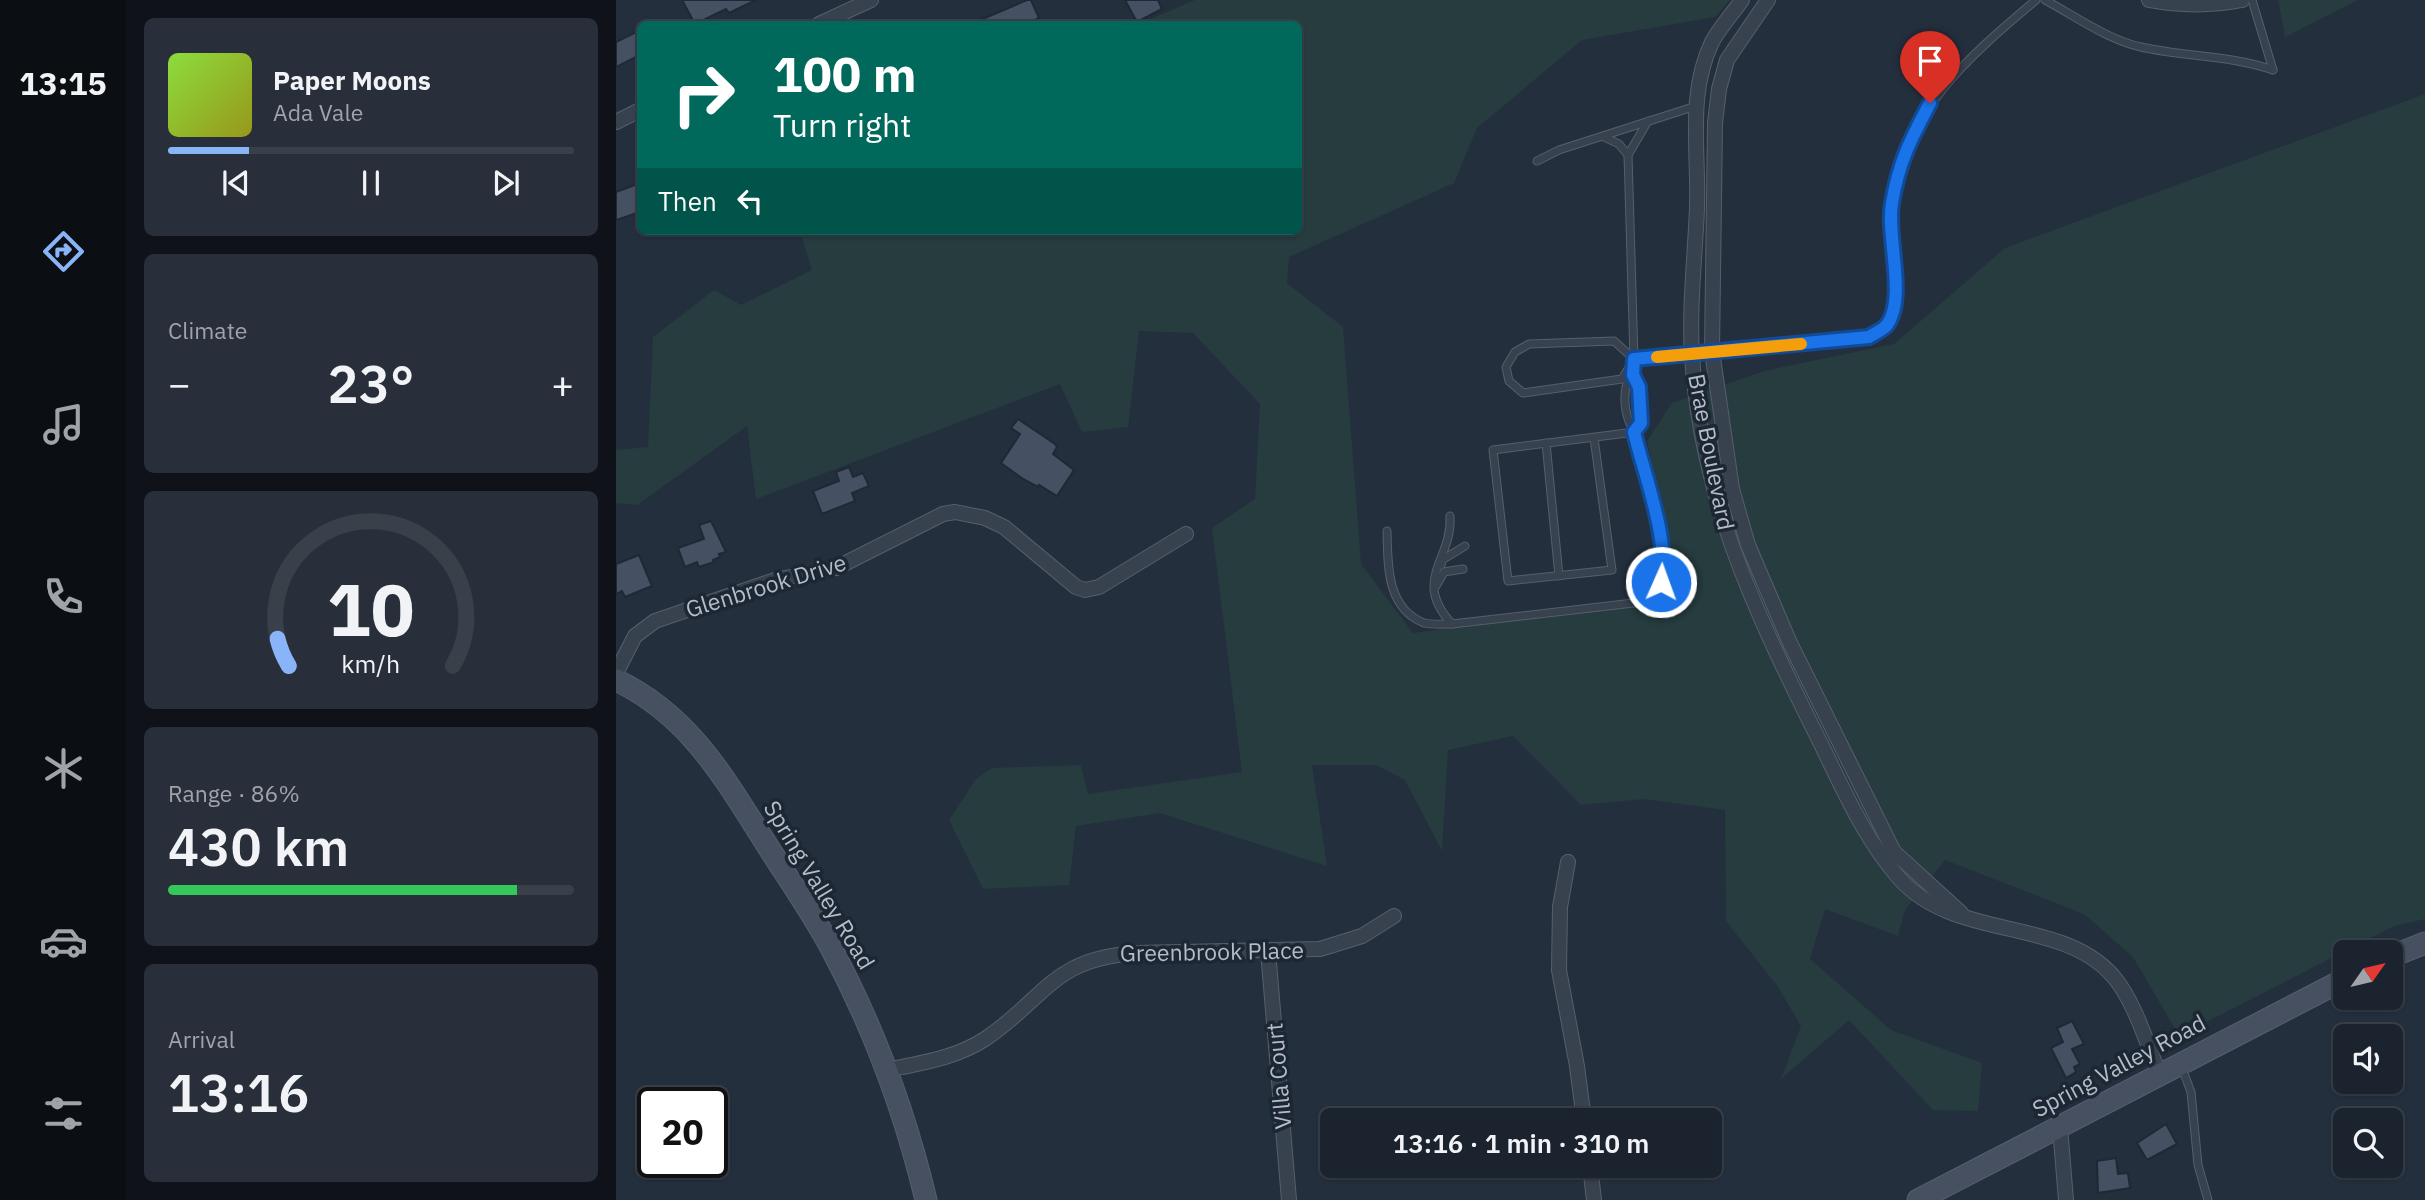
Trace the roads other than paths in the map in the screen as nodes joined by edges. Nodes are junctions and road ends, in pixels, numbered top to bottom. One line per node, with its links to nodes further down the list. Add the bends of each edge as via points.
1 (871, 0): 9 (street)
2 (1742, 0): 10 (street, Brae Boulevard, via 1712,42)
3 (1768, 0): 17 (street, Brae Boulevard, via 1727,60 1719,89)
4 (2036, 0): 17 (lane, via 1953,75 1930,103 1904,151 1892,205 1895,293 1886,327 1869,337)
5 (2045, 0): 8 (lane, via 2140,47 2249,62 2273,70)
6 (2149, 0): 7 (street, via 2219,5)
7 (2242, 0)
8 (2252, 0)
9 (826, 21)
10 (1696, 106): 12 (lane); 18 (street, Brae Boulevard)
11 (637, 112): 13 (street)
12 (1648, 121): 14 (lane); 15 (lane)
13 (616, 122)
14 (1604, 137): 15 (lane); 16 (lane)
15 (1628, 155): 19 (lane)
16 (1537, 161)
17 (1712, 351): 18 (lane); 36 (street, Brae Boulevard, via 1732,489 1771,603 1894,852)
18 (1692, 354): 19 (lane); 36 (street, Brae Boulevard, via 1699,416 1722,523 1765,632 1869,840 1901,881 1930,905)
19 (1634, 359): 19 (lane, via 1614,341 1529,344 1515,352 1506,367 1509,381 1523,393 1622,379); 20 (lane)
20 (1633, 375): 21 (lane, via 1639,387 1641,423); 21 (lane, via 1626,386 1627,423)
21 (1634, 432): 22 (lane); 31 (lane, via 1665,565 1656,593 1642,602)
22 (1594, 438): 23 (lane); 29 (lane, via 1612,570)
23 (1546, 443): 29 (lane); 29 (lane, via 1493,450 1508,581)
24 (1450, 516): 30 (lane)
25 (1387, 531): 31 (lane, via 1393,593 1409,614 1426,624)
26 (1186, 534): 32 (street, Glenbrook Drive, via 1099,587 1085,590 1004,527 968,513 943,514 836,568 775,580 655,621 635,636)
27 (1465, 546): 30 (lane, via 1442,560)
28 (1463, 569): 30 (lane, via 1444,572)
29 (1559, 576)
30 (1433, 589): 31 (lane, via 1441,612)
31 (1452, 624)
32 (616, 673)
33 (616, 680): 42 (street, Spring Valley Road, via 644,694 673,717 723,776 830,946)
34 (1569, 862): 44 (street, via 1560,907 1559,970)
35 (1394, 916): 38 (street, Greenbrook Place, via 1342,944)
36 (1967, 919): 43 (street, Brae Boulevard, via 2060,943 2102,966 2128,1000)
37 (2425, 943): 39 (street)
38 (1268, 951): 42 (street, Greenbrook Place, via 1110,954 1086,961 1046,985 985,1039 940,1059); 48 (street, Villa Court)
39 (2403, 952)
40 (2333, 985): 41 (street, Spring Valley Road)
41 (2181, 1064): 43 (street, Spring Valley Road); 52 (lane, via 2191,1091)
42 (887, 1070): 47 (street, Spring Valley Road)
43 (2160, 1075): 45 (street, Spring Valley Road)
44 (1582, 1108)
45 (2060, 1126): 50 (street, Spring Valley Road); 51 (street)
46 (1591, 1178): 49 (street)
47 (926, 1200)
48 (1289, 1200)
49 (1594, 1200)
50 (1918, 1200)
51 (2066, 1200)
52 (2208, 1200)

